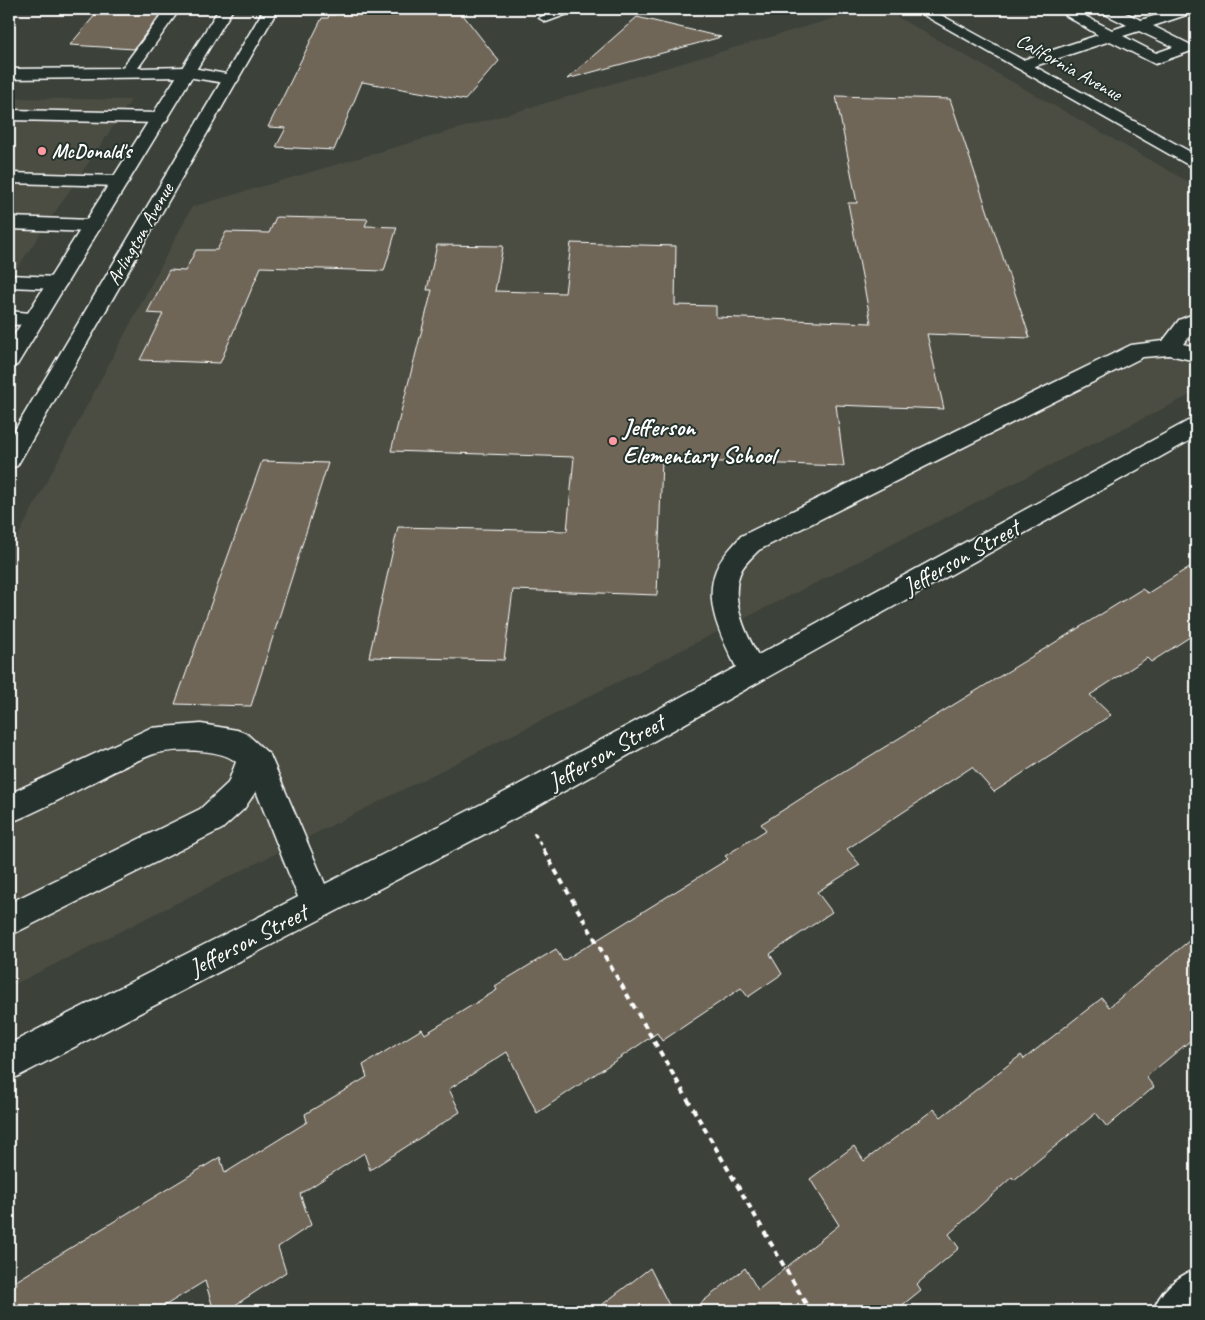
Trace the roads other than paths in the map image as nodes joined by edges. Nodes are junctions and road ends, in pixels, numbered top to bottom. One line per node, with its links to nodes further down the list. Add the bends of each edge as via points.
1 (173, 9): 15 (main road)
2 (226, 9): 13 (main road, Arlington Avenue)
3 (568, 9): 9 (main road)
4 (920, 9): 12 (main road, California Avenue)
5 (1093, 9): 11 (main road, via 1072,15)
6 (1106, 9): 10 (main road)
7 (1190, 9): 10 (main road)
8 (269, 10): 16 (main road, Arlington Avenue)
9 (546, 18)
10 (1141, 26): 11 (main road); 11 (main road, via 1186,48 1155,59)
11 (1111, 36): 12 (main road)
12 (1023, 66): 19 (main road, California Avenue)
13 (188, 72): 15 (main road); 16 (main road); 18 (main road, Arlington Avenue)
14 (9, 74): 15 (main road)
15 (126, 74)
16 (230, 79): 35 (main road, Arlington Avenue)
17 (9, 115): 18 (main road)
18 (160, 118): 23 (main road, Arlington Avenue)
19 (1196, 162)
20 (9, 170): 22 (main road)
21 (9, 178): 22 (main road)
22 (37, 179): 23 (main road)
23 (120, 181): 25 (main road, Arlington Avenue)
24 (9, 223): 25 (main road)
25 (92, 226): 27 (main road, Arlington Avenue)
26 (9, 282): 27 (main road)
27 (57, 283): 29 (main road, Arlington Avenue)
28 (9, 318): 29 (main road)
29 (34, 319): 33 (main road, Arlington Avenue)
30 (1196, 320): 31 (main road, via 1186,325)
31 (1169, 348): 32 (main road); 36 (main road, via 1139,350 750,543 729,570 725,600 736,642)
32 (1196, 354)
33 (9, 360)
34 (1196, 427): 36 (main road, Jefferson Street)
35 (9, 460)
36 (753, 671): 39 (main road, Jefferson Street, via 516,802)
37 (252, 757): 38 (main road, via 238,743 200,737 150,741); 39 (main road, via 260,765); 40 (main road, via 248,777 233,803 211,820)
38 (9, 809)
39 (317, 904): 41 (main road, Jefferson Street)
40 (9, 920)
41 (9, 1063)
42 (1196, 1289): 43 (main road)
43 (1173, 1311)

